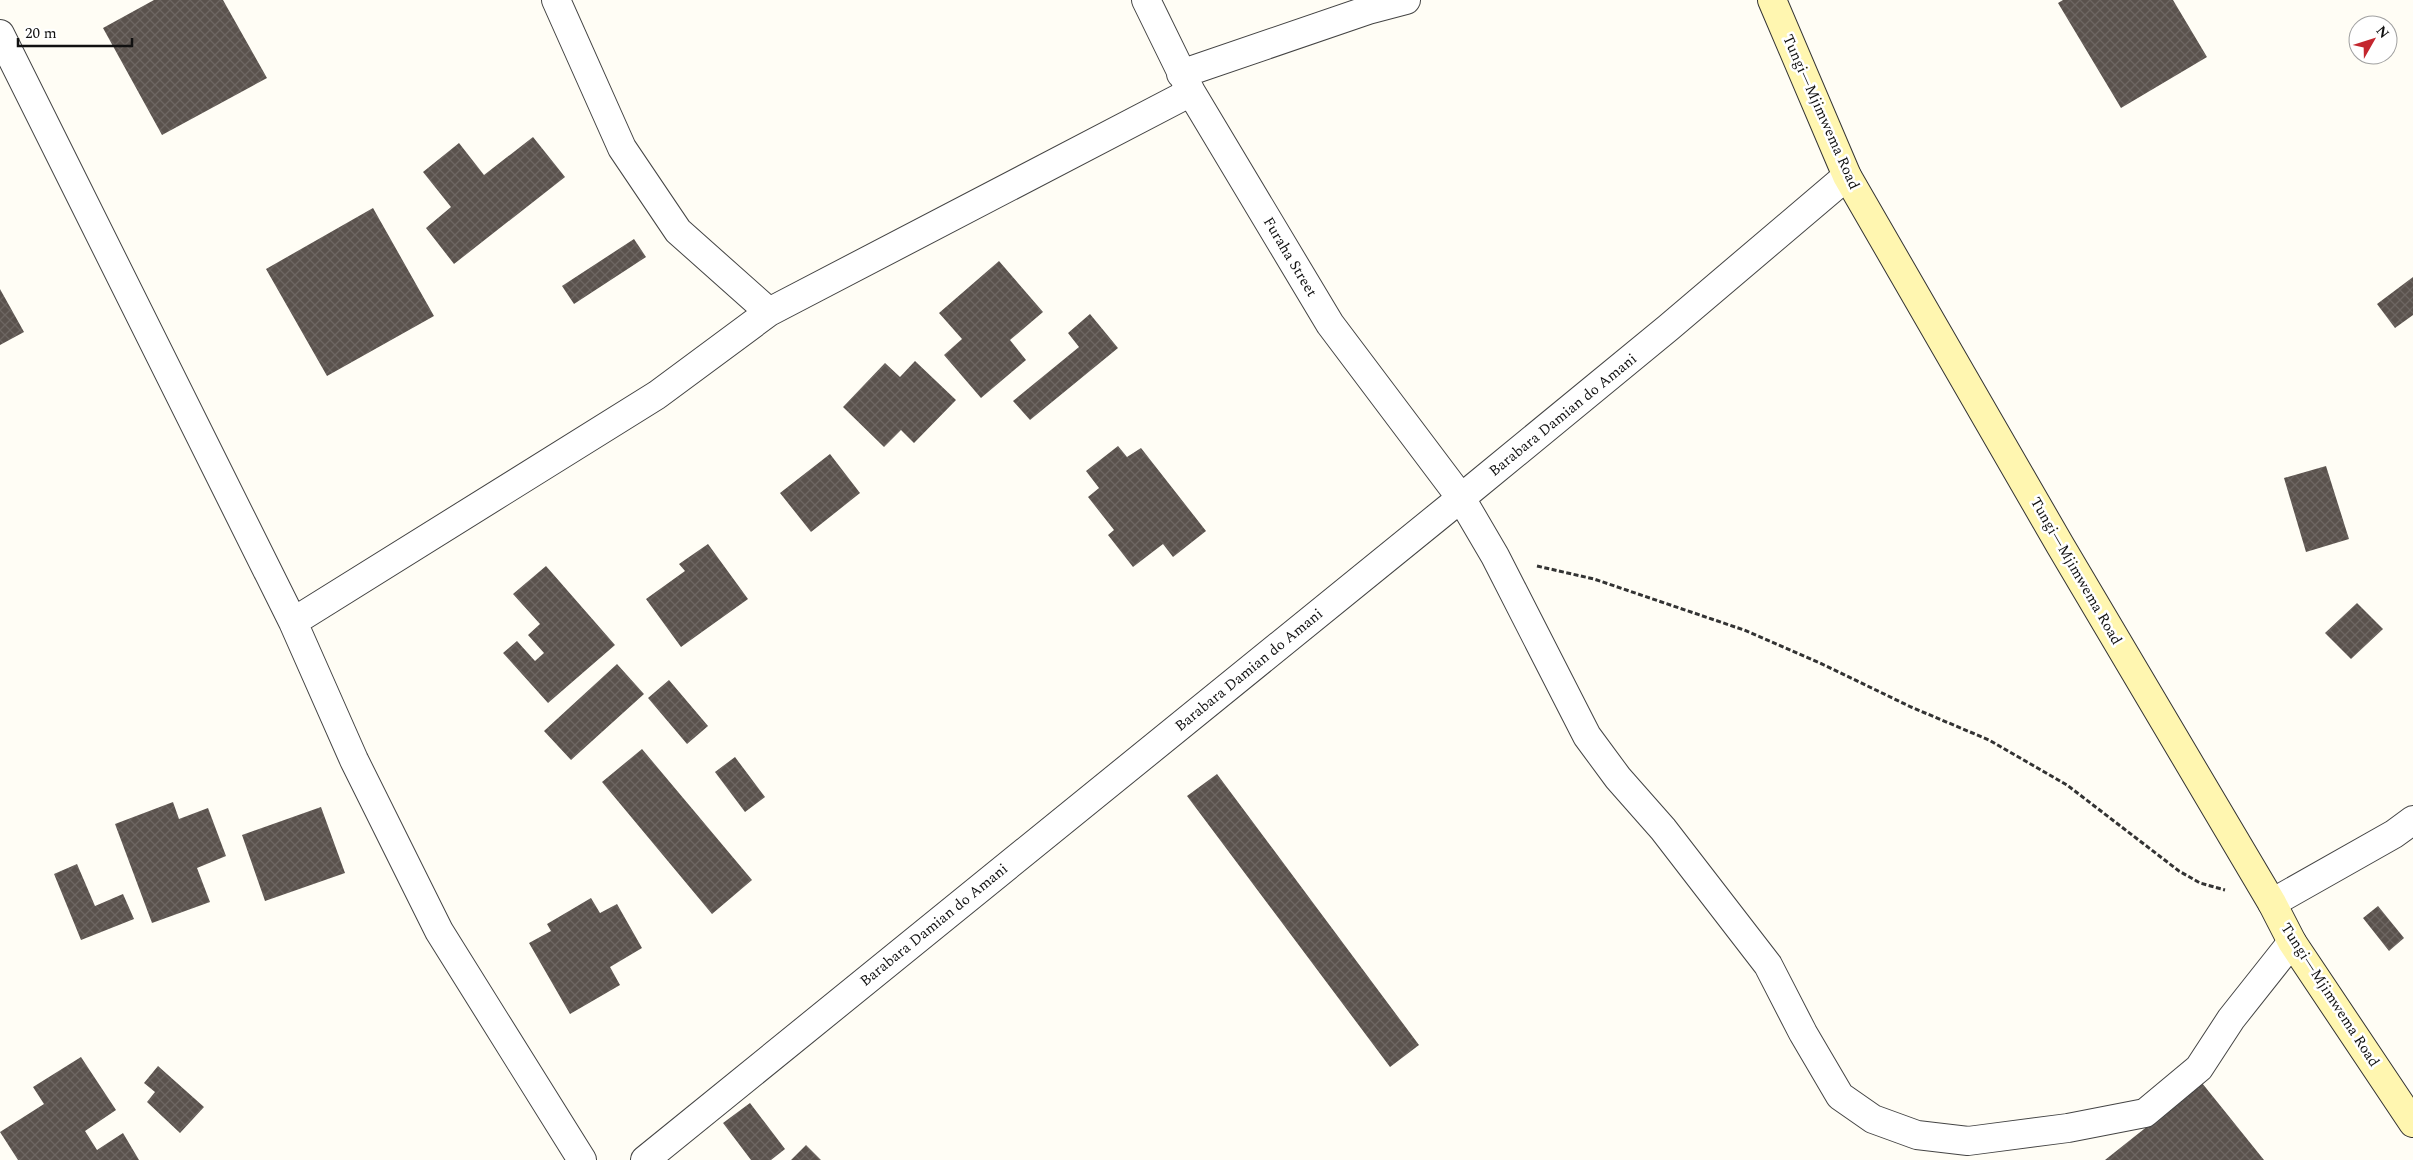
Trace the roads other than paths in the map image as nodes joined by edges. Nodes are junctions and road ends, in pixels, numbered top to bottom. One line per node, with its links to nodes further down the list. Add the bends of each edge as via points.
1 (556, 0): 6 (street)
2 (575, 0): 6 (street)
3 (1146, 0): 8 (street, Furaha Street)
4 (1406, 0): 8 (street, via 1368,10)
5 (1772, 0): 9 (street, Tungi—Mjimwema Road)
6 (567, 26): 10 (street, via 622,148 678,231)
7 (0, 34): 12 (street)
8 (1186, 83): 10 (street); 11 (street, Furaha Street, via 1330,324)
9 (1848, 176): 11 (street, Barabara Damian do Amani); 14 (street, Tungi—Mjimwema Road, via 2060,545)
10 (769, 312): 12 (street, via 657,395)
11 (1461, 498): 15 (street, Furaha Street, via 1495,556 1587,736 1768,965 1840,1096 1873,1120 1917,1135 1968,1141 2068,1128 2144,1113 2200,1068 2230,1019); 17 (street, Barabara Damian do Amani)
12 (293, 622): 18 (street, via 354,760 438,931)
13 (2413, 820): 14 (street)
14 (2272, 903): 15 (street, Tungi—Mjimwema Road)
15 (2292, 942): 16 (street, Tungi—Mjimwema Road)
16 (2413, 1123)
17 (659, 1156)
18 (582, 1160)

